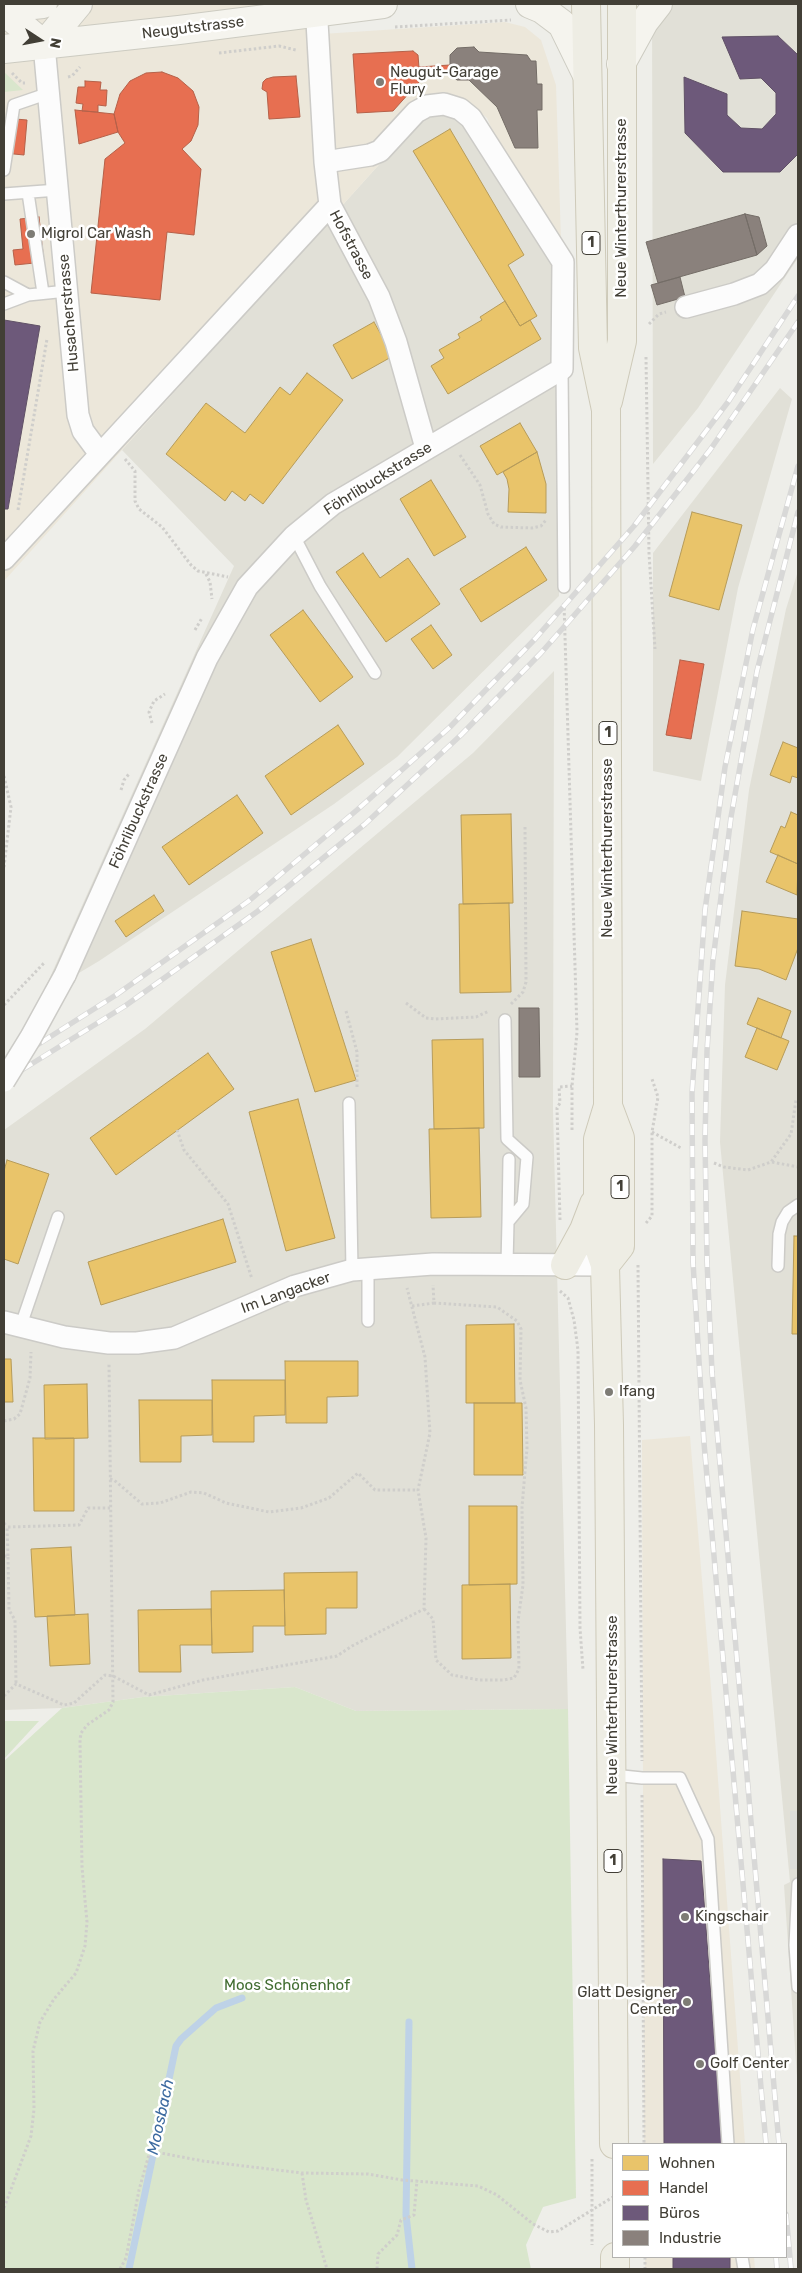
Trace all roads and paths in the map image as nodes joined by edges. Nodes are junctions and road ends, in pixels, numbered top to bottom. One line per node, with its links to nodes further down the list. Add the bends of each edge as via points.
1 (38, 4): 8 (main road)
2 (78, 4): 11 (main road)
3 (383, 4): 7 (main road, Neugutstrasse)
4 (586, 4): 14 (main road, Neue Winterthurerstrasse / 1)
5 (622, 4): 13 (main road, Neue Winterthurerstrasse)
6 (658, 4): 13 (main road)
7 (316, 8): 11 (main road, Neugutstrasse, via 179,30); 17 (street, Hofstrasse)
8 (4, 9): 11 (main road)
9 (522, 12): 10 (path, via 506,19); 14 (main road, via 542,9 562,24)
10 (437, 24)
11 (44, 45): 12 (main road, Neugutstrasse); 15 (street, Husacherstrasse)
12 (4, 49)
13 (621, 64): 34 (main road, Neue Winterthurerstrasse, via 622,341)
14 (587, 75): 34 (main road, Neue Winterthurerstrasse / 1, via 593,348)
15 (49, 93): 16 (lane); 19 (street, Husacherstrasse)
16 (9, 106): 18 (lane)
17 (325, 162): 22 (street, Hofstrasse); 33 (street, via 380,151 416,112 428,106 444,104 460,109 471,118 564,262)
18 (4, 170)
19 (58, 190): 20 (lane); 25 (street, Husacherstrasse)
20 (28, 193): 21 (lane); 26 (lane)
21 (4, 194)
22 (330, 205): 36 (street, Hofstrasse, via 379,297 396,342); 37 (street)
23 (798, 235): 29 (street, via 775,270 760,284)
24 (4, 282): 27 (lane)
25 (66, 291): 26 (lane); 37 (street, Husacherstrasse, via 78,415 83,431)
26 (44, 293): 27 (lane)
27 (28, 295): 28 (lane)
28 (4, 304)
29 (686, 307): 30 (path, via 659,314)
30 (647, 328)
31 (48, 334): 40 (path, via 16,518)
32 (646, 352): 49 (path, via 649,553)
33 (562, 369): 35 (street, Föhrlibuckstrasse); 45 (lane)
34 (606, 410): 69 (main road, Neue Winterthurerstrasse / 1)
35 (447, 436): 36 (street, Föhrlibuckstrasse); 39 (path, via 480,485 494,524 532,528 541,526)
36 (426, 448): 41 (street, Föhrlibuckstrasse, via 333,504)
37 (100, 454): 40 (street)
38 (128, 463): 43 (path, via 135,472 135,501 139,509 162,527 191,565)
39 (548, 513)
40 (29, 530): 42 (street)
41 (294, 536): 50 (lane, via 320,586); 65 (street, Föhrlibuckstrasse, bridge, via 247,587 207,658 65,975)
42 (4, 559)
43 (206, 574): 44 (path); 46 (path)
44 (234, 578)
45 (564, 587): 66 (path, via 577,1032)
46 (212, 606)
47 (204, 616): 48 (path)
48 (193, 635)
49 (655, 649)
50 (375, 673)
51 (168, 693): 52 (path, via 154,701 149,712)
52 (154, 732)
53 (130, 773): 55 (path, via 124,780)
54 (4, 776): 57 (path, via 11,806)
55 (119, 798)
56 (525, 826): 62 (path, via 526,982 523,992)
57 (4, 867)
58 (45, 961): 60 (path)
59 (406, 1003): 63 (path, via 426,1018)
60 (4, 1005)
61 (346, 1011): 68 (path, via 357,1052 358,1084)
62 (506, 1015): 81 (lane, via 507,1139 527,1157 523,1204)
63 (464, 1017)
64 (652, 1079): 71 (path, via 658,1098)
65 (4, 1081)
66 (572, 1086): 72 (path); 83 (path, via 559,1087 560,1103 557,1108)
67 (798, 1100): 76 (path, via 791,1134)
68 (349, 1103): 91 (lane)
69 (608, 1106): 78 (main road, Neue Winterthurerstrasse / 1, via 598,1138); 88 (main road, Neue Winterthurerstrasse / 1, via 620,1138 620,1246)
70 (178, 1130): 92 (path, via 184,1150 228,1204)
71 (652, 1132): 73 (path); 82 (path, via 652,1216)
72 (572, 1133)
73 (681, 1148)
74 (509, 1158): 81 (lane)
75 (714, 1162): 76 (path, via 724,1167 748,1170)
76 (771, 1162): 77 (path)
77 (798, 1167)
78 (598, 1193): 87 (main road, via 584,1230); 88 (main road, Neue Winterthurerstrasse / 1, via 598,1245)
79 (798, 1205): 90 (lane, via 782,1222)
80 (58, 1216): 96 (lane)
81 (508, 1222): 86 (lane)
82 (642, 1227)
83 (560, 1228)
84 (638, 1256): 110 (path)
85 (433, 1264): 86 (street, Im Langacker); 89 (street, Im Langacker); 93 (path)
86 (507, 1264): 87 (street, Im Langacker)
87 (565, 1265): 88 (street, Im Langacker)
88 (605, 1265): 109 (main road, Neue Winterthurerstrasse / 1)
89 (401, 1266): 91 (street, Im Langacker); 94 (path)
90 (778, 1266)
91 (360, 1269): 92 (street, Im Langacker, via 295,1286); 95 (lane)
92 (260, 1301): 97 (street, Im Langacker, via 174,1338)
93 (434, 1303): 94 (path); 105 (path, via 497,1307 517,1321 521,1329 520,1380 526,1408 526,1456 522,1516 523,1585 518,1621 519,1669 514,1678 479,1680 452,1675 436,1660 432,1619)
94 (412, 1306): 100 (path, via 425,1357 430,1432)
95 (368, 1321)
96 (14, 1323): 97 (street, Im Langacker, via 64,1337); 98 (path, via 30,1378 20,1414 14,1420)
97 (109, 1343): 99 (path)
98 (4, 1421)
99 (110, 1479): 100 (path, via 142,1504 160,1504 191,1492 204,1492 226,1503 269,1512 301,1508 329,1498 358,1473 375,1490); 101 (path)
100 (418, 1490): 105 (path, via 426,1538)
101 (110, 1508): 103 (path, via 88,1508 79,1525); 106 (path)
102 (4, 1522): 103 (path)
103 (7, 1527): 104 (path)
104 (6, 1556): 107 (path, via 9,1610 15,1620)
105 (424, 1609): 106 (path, via 338,1656 203,1680 149,1695)
106 (114, 1676): 107 (path, via 105,1676 74,1703 64,1705); 119 (path, via 112,1706 86,1725 80,1740 82,1867 87,1922 85,1946 76,1973 40,2022 33,2050 31,2136)
107 (16, 1684): 108 (path)
108 (4, 1696)
109 (613, 1775): 110 (lane); 113 (main road, Neue Winterthurerstrasse / 1)
110 (642, 1778): 114 (path); 115 (lane, via 680,1778 708,1840)
111 (798, 1884): 112 (lane, via 795,1945)
112 (798, 1987)
113 (614, 2143)
114 (644, 2143)
115 (728, 2143)
116 (302, 2173): 117 (path, via 368,2174); 120 (path, via 150,2151 126,2258); 121 (path, via 306,2200)
117 (417, 2180): 118 (path, via 470,2184 486,2189 539,2228 554,2233); 122 (path, via 414,2215 400,2223 397,2235 378,2254)
118 (612, 2198)
119 (4, 2208)
120 (120, 2269)
121 (327, 2269)
122 (378, 2269)

